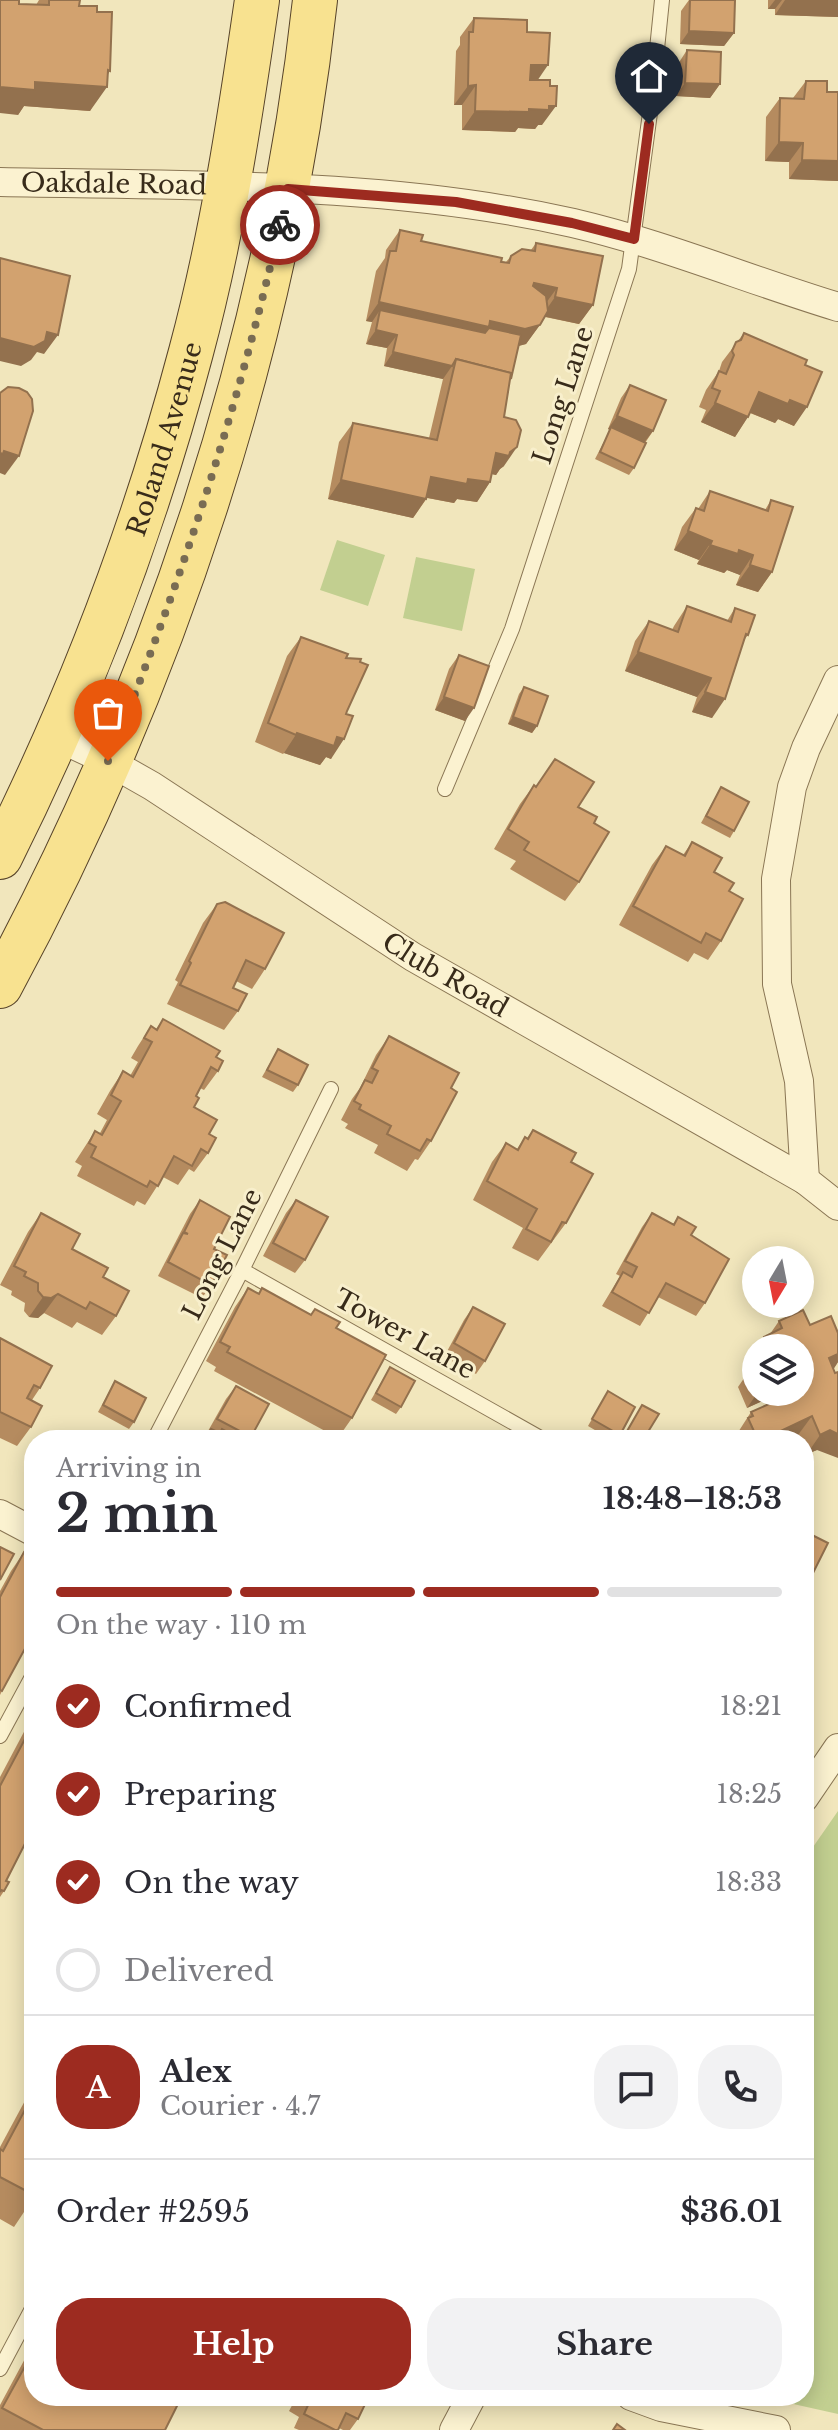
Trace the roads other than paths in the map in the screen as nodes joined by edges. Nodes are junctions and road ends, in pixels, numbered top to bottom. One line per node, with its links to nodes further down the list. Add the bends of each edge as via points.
1 (257, 0): 5 (main road, Roland Avenue)
2 (315, 0): 6 (main road)
3 (662, 0): 7 (lane, Long Lane)
4 (0, 182): 5 (street, Oakdale Road)
5 (228, 187): 6 (street, Oakdale Road); 10 (main road, Roland Avenue, via 192,351 168,432 111,602)
6 (288, 189): 7 (street, Oakdale Road, via 456,202); 11 (main road, via 208,493)
7 (634, 239): 8 (street, Oakdale Road); 12 (lane, Long Lane, via 629,269 512,629)
8 (838, 307)
9 (838, 680): 16 (street, via 792,787 776,879 777,984 799,1081)
10 (57, 737): 11 (street, Club Road); 13 (main road, Roland Avenue)
11 (108, 761): 14 (main road); 16 (street, Club Road, via 413,957)
12 (445, 789)
13 (0, 857)
14 (0, 986)
15 (331, 1089): 18 (lane, Long Lane)
16 (805, 1180): 17 (street, Club Road)
17 (838, 1206)
18 (242, 1270): 19 (lane, Long Lane); 20 (lane, Tower Lane)
19 (159, 1430)
20 (526, 1430)
21 (0, 1514): 22 (street)
22 (24, 1527)
23 (24, 1692): 24 (lane)
24 (0, 1736)
25 (838, 1748): 26 (street)
26 (814, 1783)
27 (24, 2324): 28 (lane)
28 (0, 2369)
29 (467, 2406): 31 (street)
30 (658, 2406): 32 (street)
31 (454, 2430)
32 (776, 2430)

